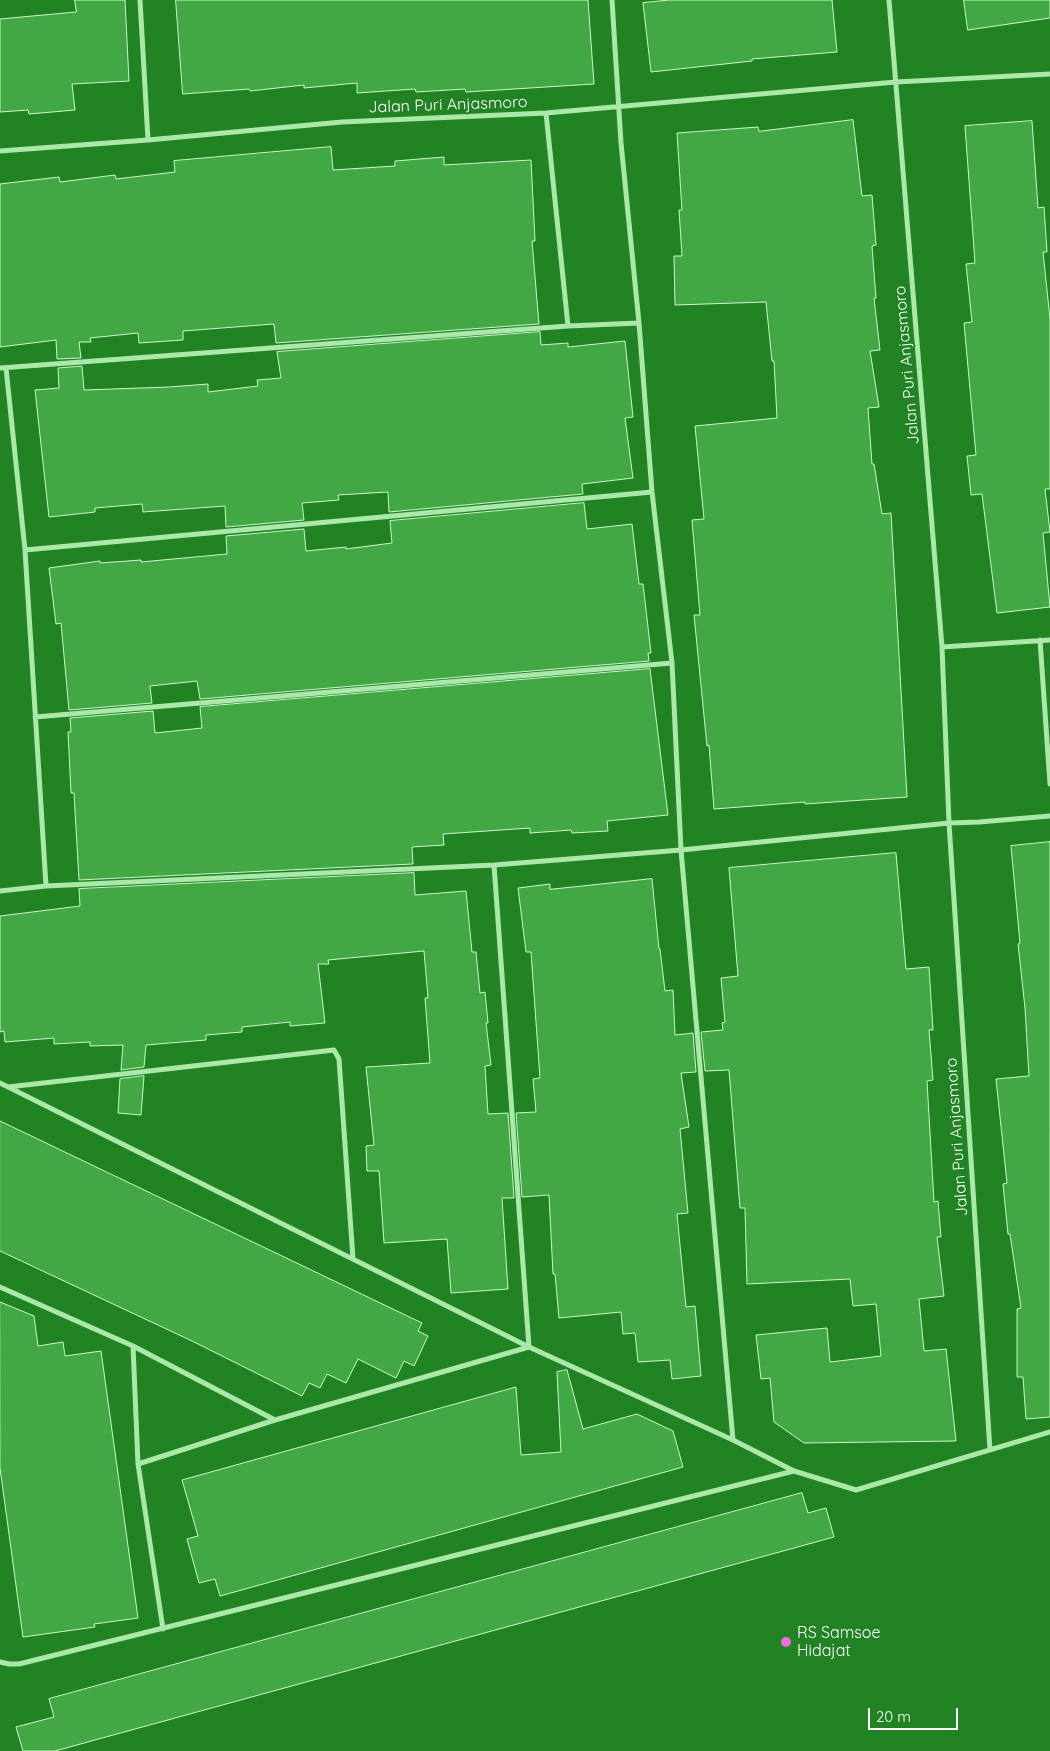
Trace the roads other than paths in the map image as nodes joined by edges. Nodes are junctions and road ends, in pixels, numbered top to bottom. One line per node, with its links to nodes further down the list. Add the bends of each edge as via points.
1 (140, 0): 8 (street)
2 (612, 0): 6 (street)
3 (889, 0): 5 (street, Jalan Puri Anjasmoro)
4 (1050, 74): 5 (street, Jalan Puri Anjasmoro)
5 (896, 82): 6 (street, Jalan Puri Anjasmoro); 17 (street, Jalan Puri Anjasmoro)
6 (618, 107): 7 (street, Jalan Puri Anjasmoro); 10 (street)
7 (546, 113): 8 (street, Jalan Puri Anjasmoro, via 342,122); 11 (street)
8 (148, 140): 9 (street, Jalan Puri Anjasmoro)
9 (0, 151)
10 (639, 323): 11 (street); 13 (street)
11 (568, 326): 12 (street)
12 (3, 368): 14 (street)
13 (652, 492): 14 (street); 18 (street)
14 (25, 550): 19 (street)
15 (1040, 640): 16 (street); 17 (street); 20 (street)
16 (1050, 640)
17 (942, 647): 22 (street, Jalan Puri Anjasmoro)
18 (672, 663): 19 (street); 23 (street)
19 (35, 717): 25 (street)
20 (1050, 784)
21 (1050, 816): 22 (street)
22 (949, 823): 23 (street); 36 (street, Jalan Puri Anjasmoro)
23 (681, 850): 24 (street); 35 (street)
24 (494, 865): 25 (street); 32 (street)
25 (46, 886): 26 (street)
26 (0, 892)
27 (0, 1083): 28 (street)
28 (8, 1087): 29 (street); 29 (street, via 334,1050 339,1059)
29 (353, 1259): 32 (street)
30 (0, 1287): 31 (street)
31 (133, 1346): 33 (street); 37 (street)
32 (529, 1347): 33 (street); 35 (street)
33 (275, 1420): 37 (street)
34 (1050, 1432): 36 (street)
35 (733, 1440): 38 (street)
36 (990, 1450): 38 (street, via 856,1490)
37 (138, 1464): 39 (street)
38 (794, 1471): 39 (street)
39 (163, 1629): 40 (street, via 19,1664)
40 (0, 1662)

